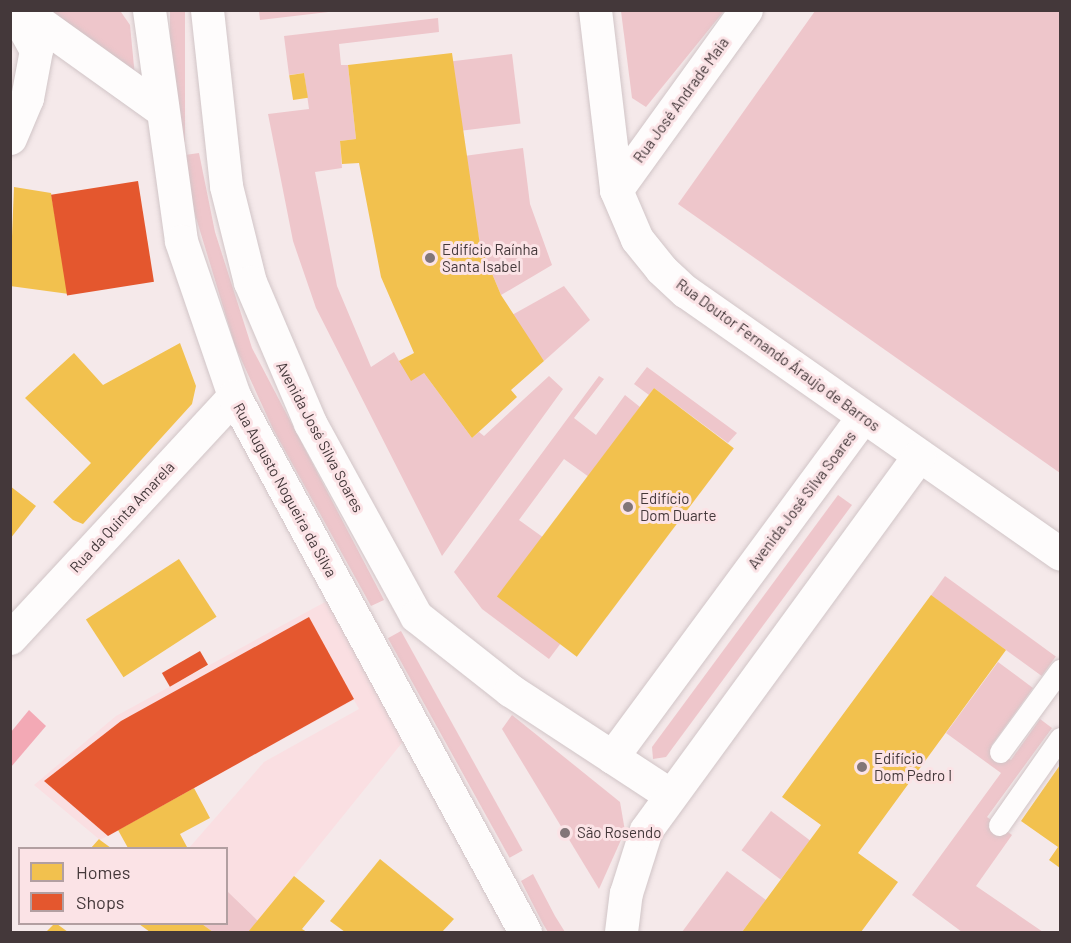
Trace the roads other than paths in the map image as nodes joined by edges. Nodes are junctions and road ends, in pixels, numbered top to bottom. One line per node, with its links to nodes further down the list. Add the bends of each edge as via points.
1 (15, 10): 8 (street, via 36,50 27,98)
2 (22, 10): 7 (street)
3 (149, 10): 7 (street, Rua Augusto Nogueira da Silva)
4 (207, 10): 18 (street, Avenida José Silva Soares, via 235,231 279,359 310,423 423,625)
5 (595, 10): 9 (street, Rua Doutor Fernando Áraujo de Barros)
6 (746, 10): 9 (street, Rua José Andrade Maia)
7 (159, 108): 10 (street, Rua Augusto Nogueira da Silva, via 181,241)
8 (10, 138)
9 (616, 189): 11 (street, Rua Doutor Fernando Áraujo de Barros, via 637,239 685,291)
10 (234, 396): 14 (street, Rua da Quinta Amarela); 21 (street, Rua Augusto Nogueira da Silva)
11 (863, 417): 12 (street, Rua Doutor Fernando Áraujo de Barros); 18 (street, Avenida José Silva Soares)
12 (919, 456): 13 (street, Rua Doutor Fernando Áraujo de Barros); 19 (street)
13 (1060, 554)
14 (10, 638)
15 (1060, 670): 17 (lane)
16 (1060, 738): 20 (lane)
17 (1000, 752)
18 (612, 757): 19 (street, Avenida José Silva Soares)
19 (669, 794): 22 (street, via 646,830 626,893)
20 (999, 825)
21 (525, 933)
22 (621, 933)

